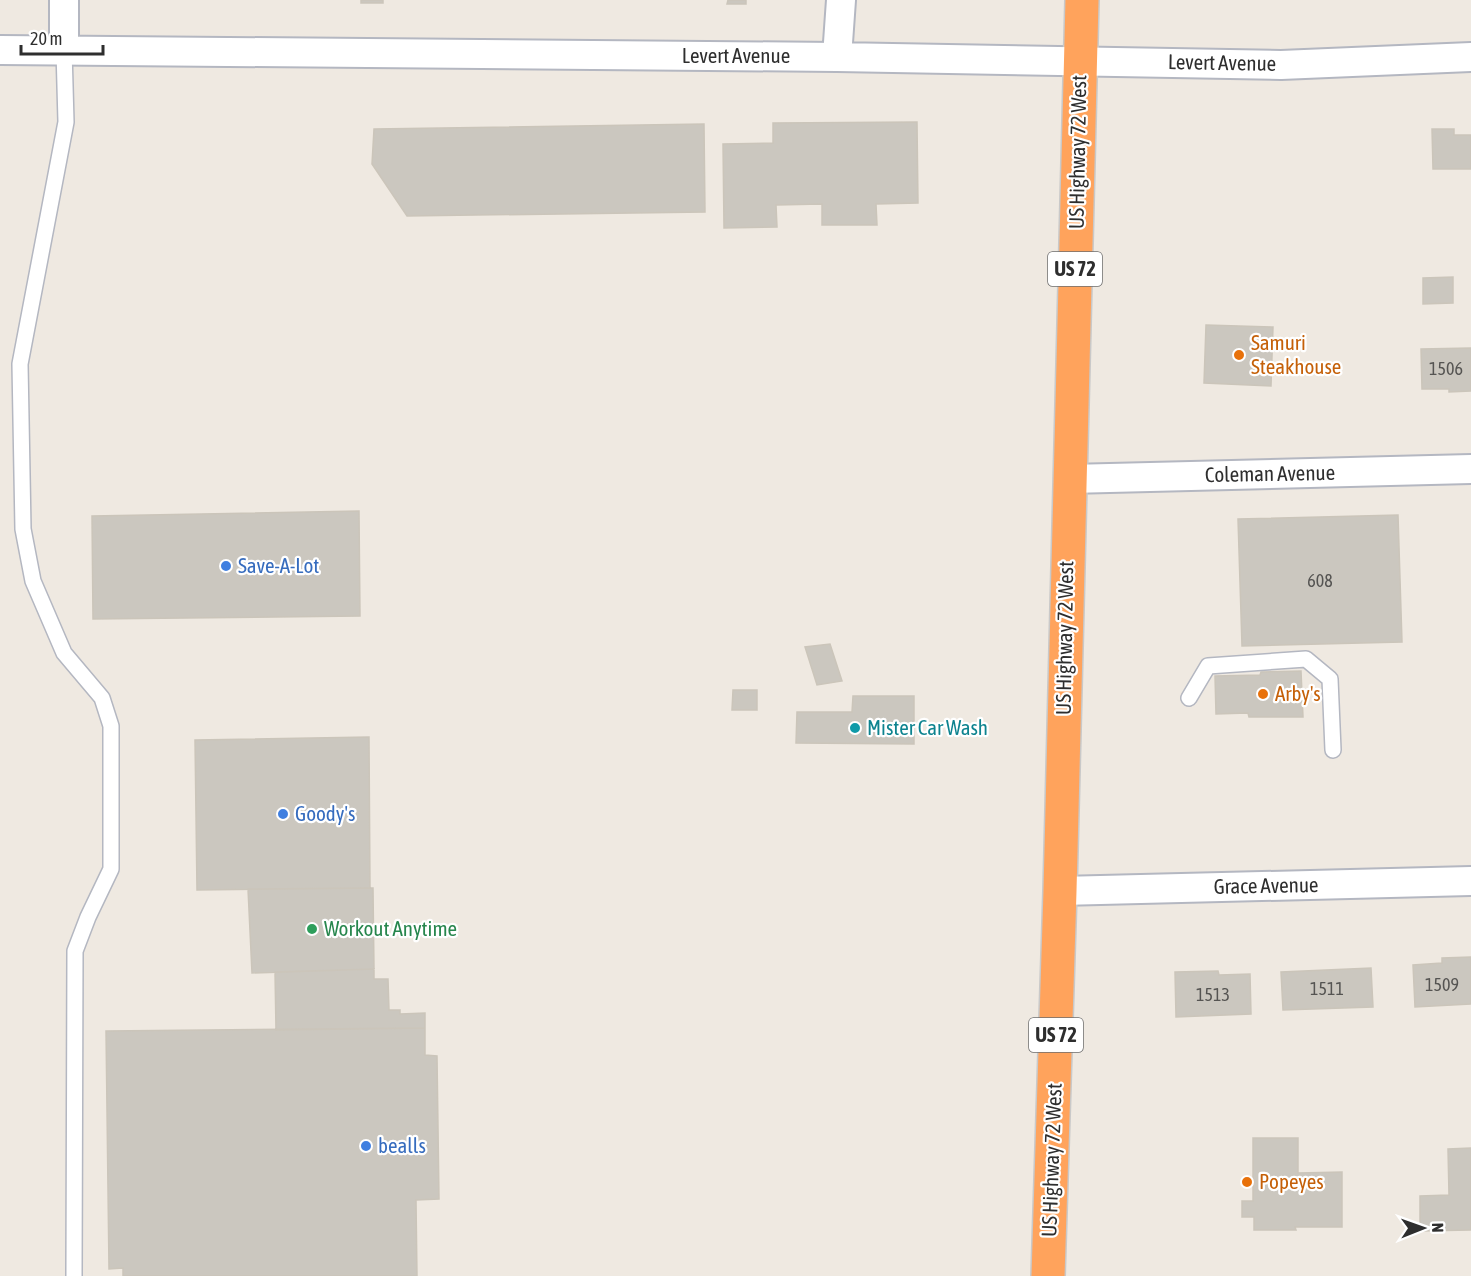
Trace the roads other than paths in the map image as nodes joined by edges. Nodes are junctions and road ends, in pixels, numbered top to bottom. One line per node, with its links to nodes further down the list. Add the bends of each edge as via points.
1 (64, 0): 5 (street)
2 (841, 0): 6 (street)
3 (1082, 0): 8 (highway, US Highway 72 West / US 72)
4 (0, 50): 5 (street, Levert Avenue)
5 (64, 50): 6 (street, Levert Avenue); 15 (lane, via 66,122 20,364 23,528 33,581 64,653 102,698 111,726 111,869 75,951)
6 (837, 57): 8 (street, Levert Avenue)
7 (1471, 57): 8 (street, Levert Avenue, via 1281,64)
8 (1081, 60): 10 (highway, US Highway 72 West / US 72)
9 (1471, 469): 10 (street, Coleman Avenue)
10 (1069, 479): 14 (highway, US Highway 72 West / US 72)
11 (1189, 698): 12 (lane, via 1208,666 1306,659 1330,679)
12 (1333, 750)
13 (1471, 881): 14 (street, Grace Avenue)
14 (1060, 891): 16 (highway, US Highway 72 West / US 72)
15 (74, 1276)
16 (1048, 1276)

